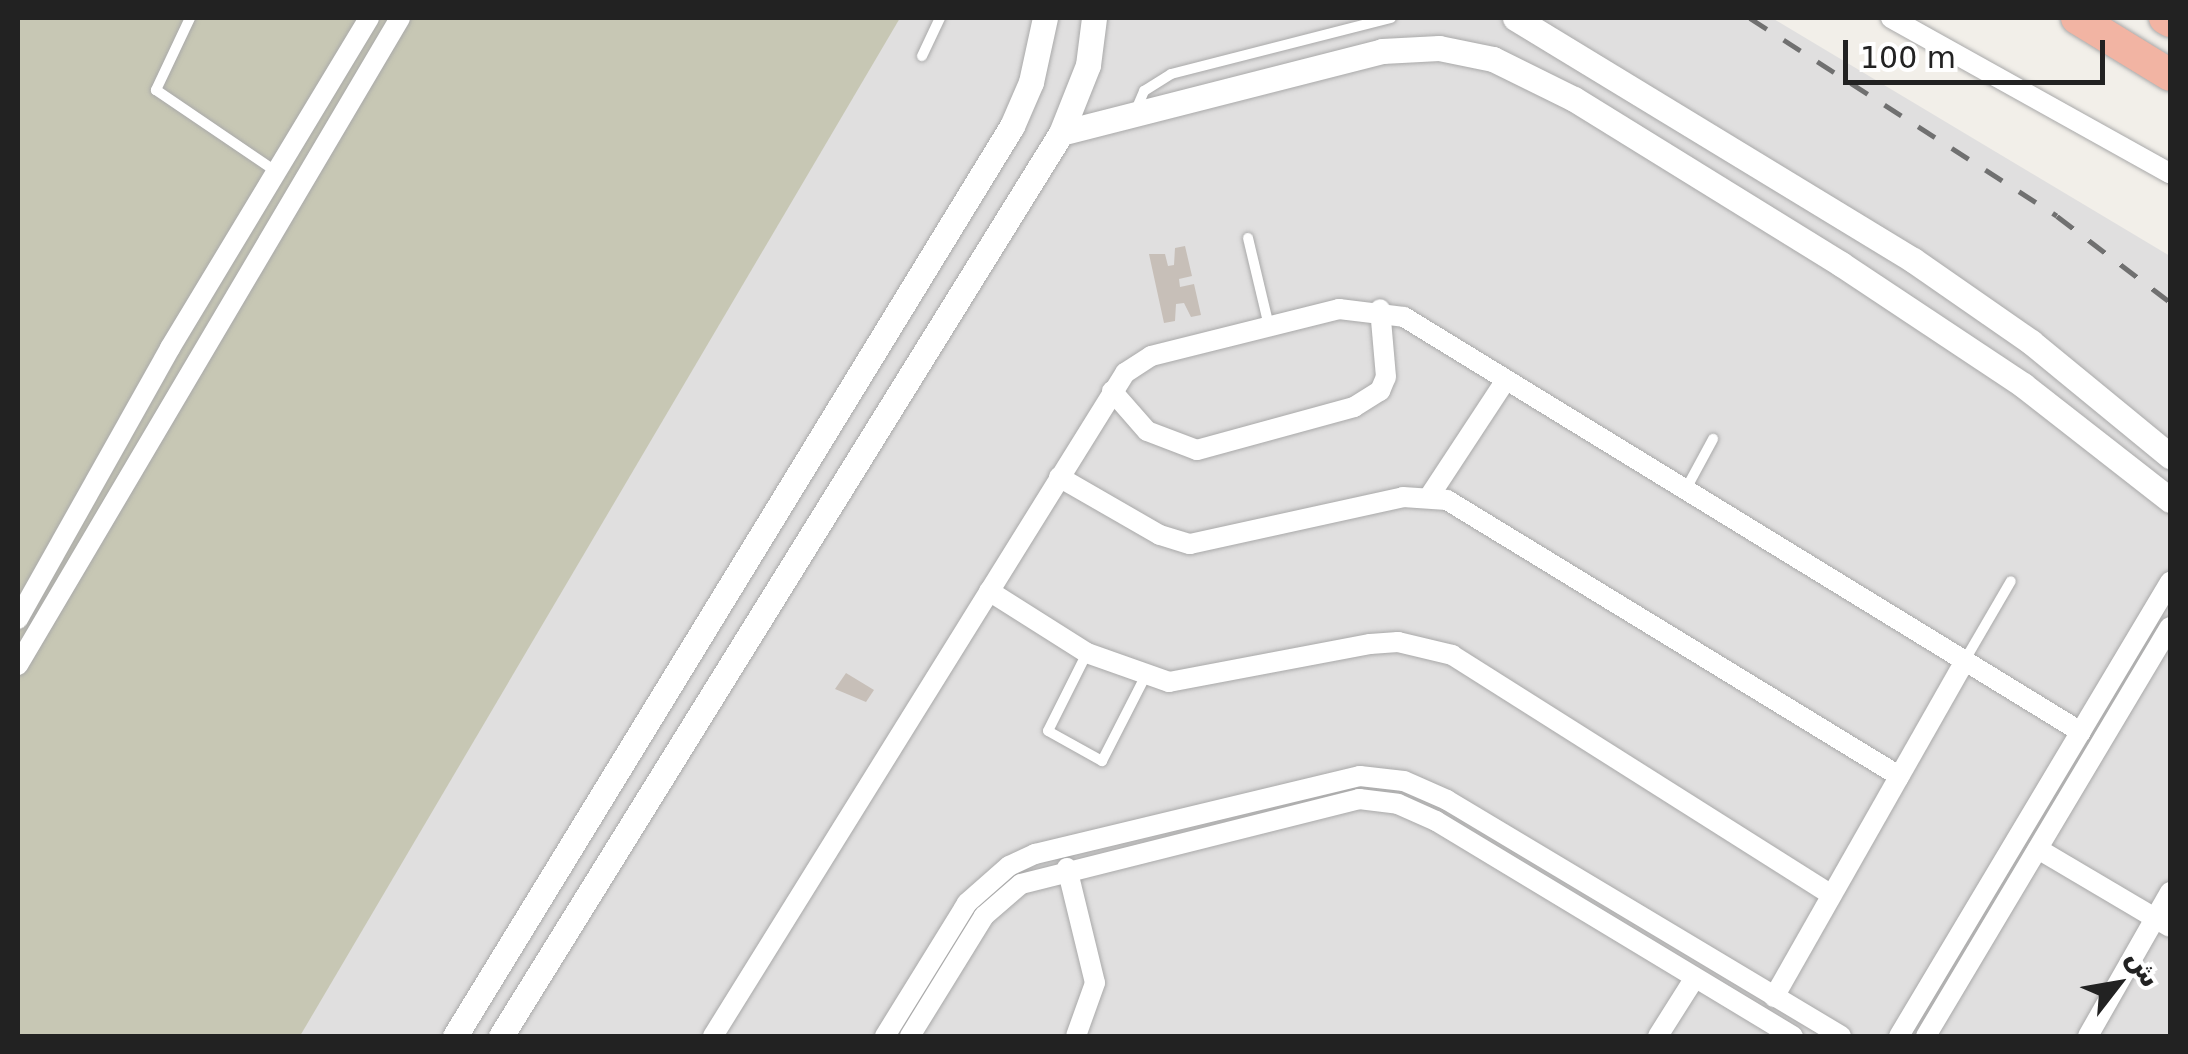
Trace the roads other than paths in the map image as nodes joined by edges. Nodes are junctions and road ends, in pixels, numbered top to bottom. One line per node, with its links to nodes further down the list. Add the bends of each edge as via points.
1 (190, 18): 17 (lane, via 156,90)
2 (369, 18): 17 (street)
3 (400, 18): 39 (street)
4 (940, 18): 12 (lane)
5 (1045, 18): 20 (street, via 1031,82 1012,126)
6 (1094, 18): 16 (street, via 1088,66)
7 (1391, 18): 15 (lane, via 1171,74 1144,91)
8 (1515, 18): 11 (street)
9 (1890, 18): 18 (street)
10 (2077, 18): 13 (highway)
11 (1574, 53): 14 (street); 27 (street, via 1913,260 2031,342)
12 (922, 56)
13 (2170, 75)
14 (1553, 87): 15 (street, via 1493,58 1414,48); 31 (street, via 2023,385)
15 (1136, 111): 16 (street)
16 (1060, 132): 22 (street)
17 (275, 171): 35 (street)
18 (2170, 173)
19 (1248, 238): 23 (lane)
20 (906, 302): 22 (street); 55 (street)
21 (1380, 309): 23 (street, via 1339,308); 24 (street); 25 (street, via 1386,378 1380,391 1354,407 1197,450 1147,430)
22 (940, 323): 56 (street)
23 (1269, 326): 25 (street, via 1151,356 1125,373)
24 (1506, 380): 29 (street); 30 (street)
25 (1112, 392): 28 (street)
26 (1713, 439): 29 (lane)
27 (2170, 456)
28 (1059, 478): 30 (street, via 1190,544 1402,496); 34 (street)
29 (1686, 490): 38 (street)
30 (1429, 496): 42 (street, via 1463,507)
31 (2170, 500)
32 (2011, 581): 38 (lane)
33 (2170, 582): 41 (street)
34 (989, 591): 37 (street); 57 (street)
35 (21, 608)
36 (2170, 627): 45 (street)
37 (1087, 653): 40 (street); 40 (lane, via 1048,732 1102,762)
38 (1965, 661): 41 (street); 42 (street)
39 (18, 665)
40 (1145, 677): 49 (street, via 1192,681 1370,644 1425,646 1550,715)
41 (2081, 732): 64 (street)
42 (1900, 776): 49 (street)
43 (1240, 802): 44 (street); 47 (street, via 1342,777 1404,782); 52 (street, via 1009,866 967,903)
44 (1244, 824): 46 (street); 50 (street, via 1332,802 1380,800 1436,821)
45 (2038, 849): 51 (street); 65 (street)
46 (1067, 868): 52 (street, via 1001,898); 60 (street, via 1095,983)
47 (1576, 878): 50 (street); 54 (street)
48 (2170, 892): 51 (street)
49 (1832, 895): 54 (street)
50 (1564, 899): 53 (street)
51 (2163, 923): 66 (street)
52 (935, 974): 58 (street); 59 (street)
53 (1694, 979): 61 (street); 62 (street)
54 (1774, 997): 63 (street)
55 (455, 1036)
56 (501, 1036)
57 (713, 1036)
58 (885, 1036)
59 (910, 1036)
60 (1076, 1036)
61 (1658, 1036)
62 (1793, 1036)
63 (1841, 1036)
64 (1899, 1036)
65 (1926, 1036)
66 (2088, 1036)

